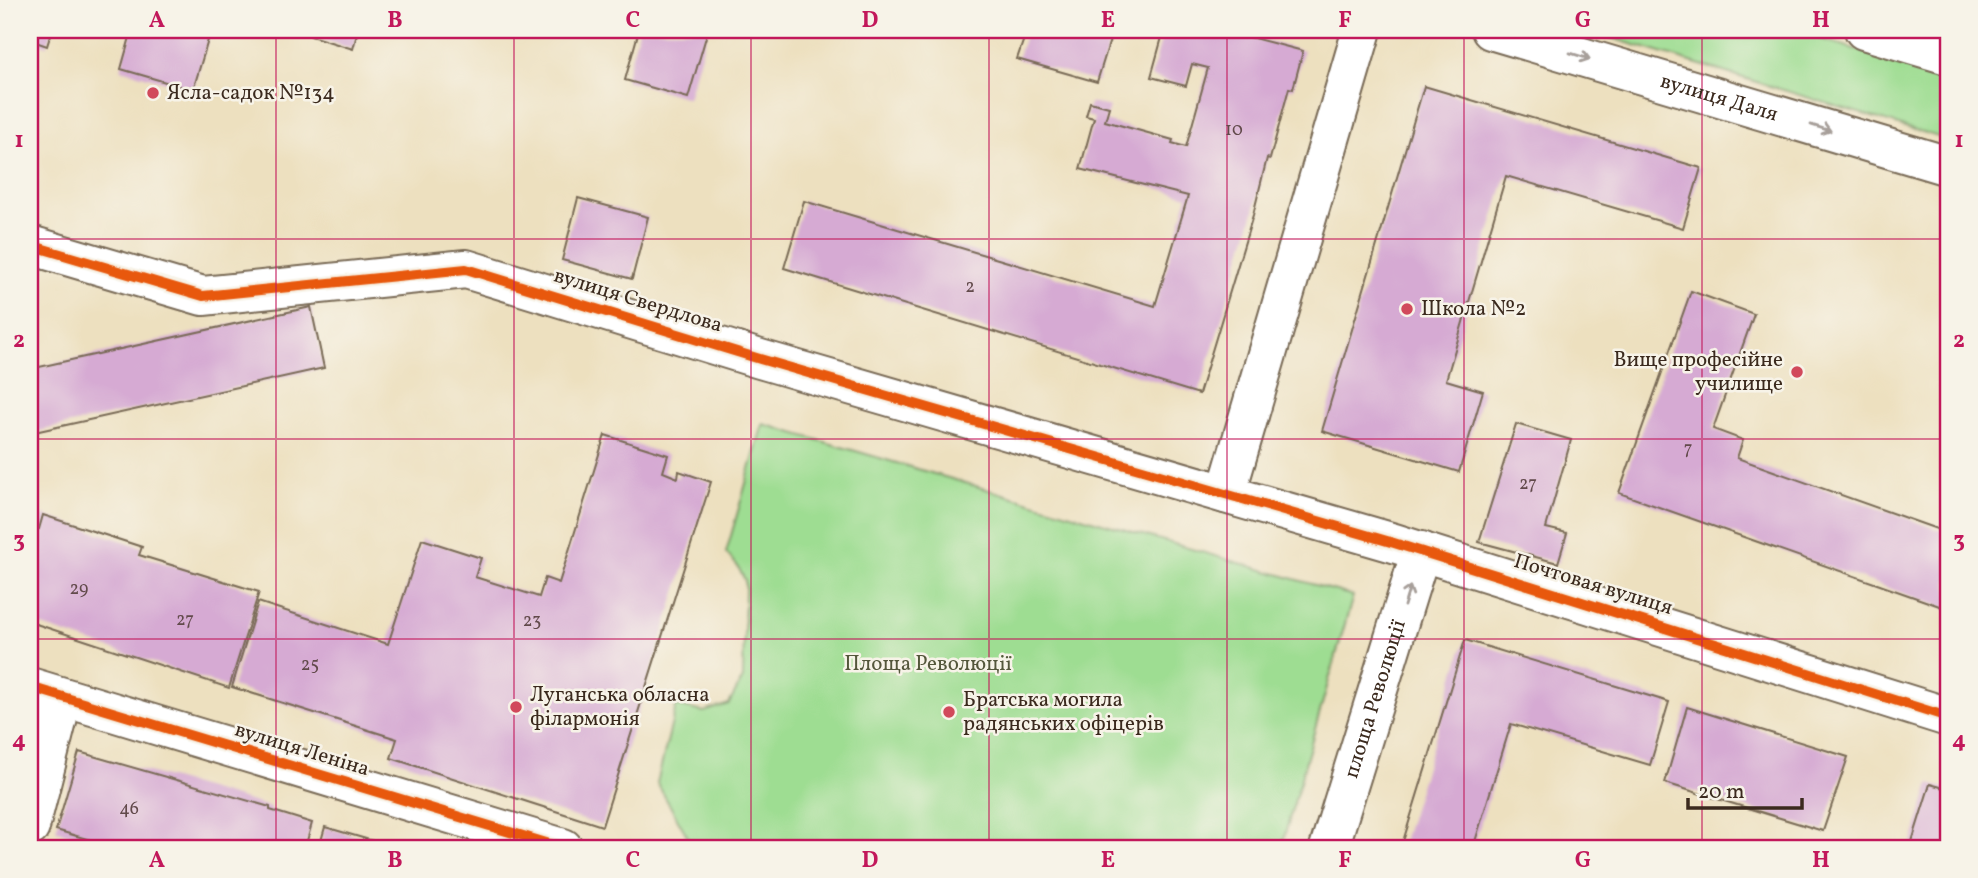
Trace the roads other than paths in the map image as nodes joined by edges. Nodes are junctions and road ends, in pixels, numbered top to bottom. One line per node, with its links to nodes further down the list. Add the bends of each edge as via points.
1 (1362, 30): 7 (street)
2 (1491, 30): 5 (street, вулиця Даля, one-way to 5)
3 (1864, 30): 4 (street)
4 (1948, 55)
5 (1948, 166)
6 (30, 245): 7 (street, вулиця Свердлова, via 203,296 466,269)
7 (1226, 494): 8 (street, Почтовая вулиця)
8 (1421, 551): 10 (street, Почтовая вулиця); 13 (street, площа Революції, one-way to 8)
9 (46, 693): 11 (street); 12 (street, вулиця Леніна)
10 (1948, 717)
11 (30, 827)
12 (563, 848)
13 (1329, 848)

